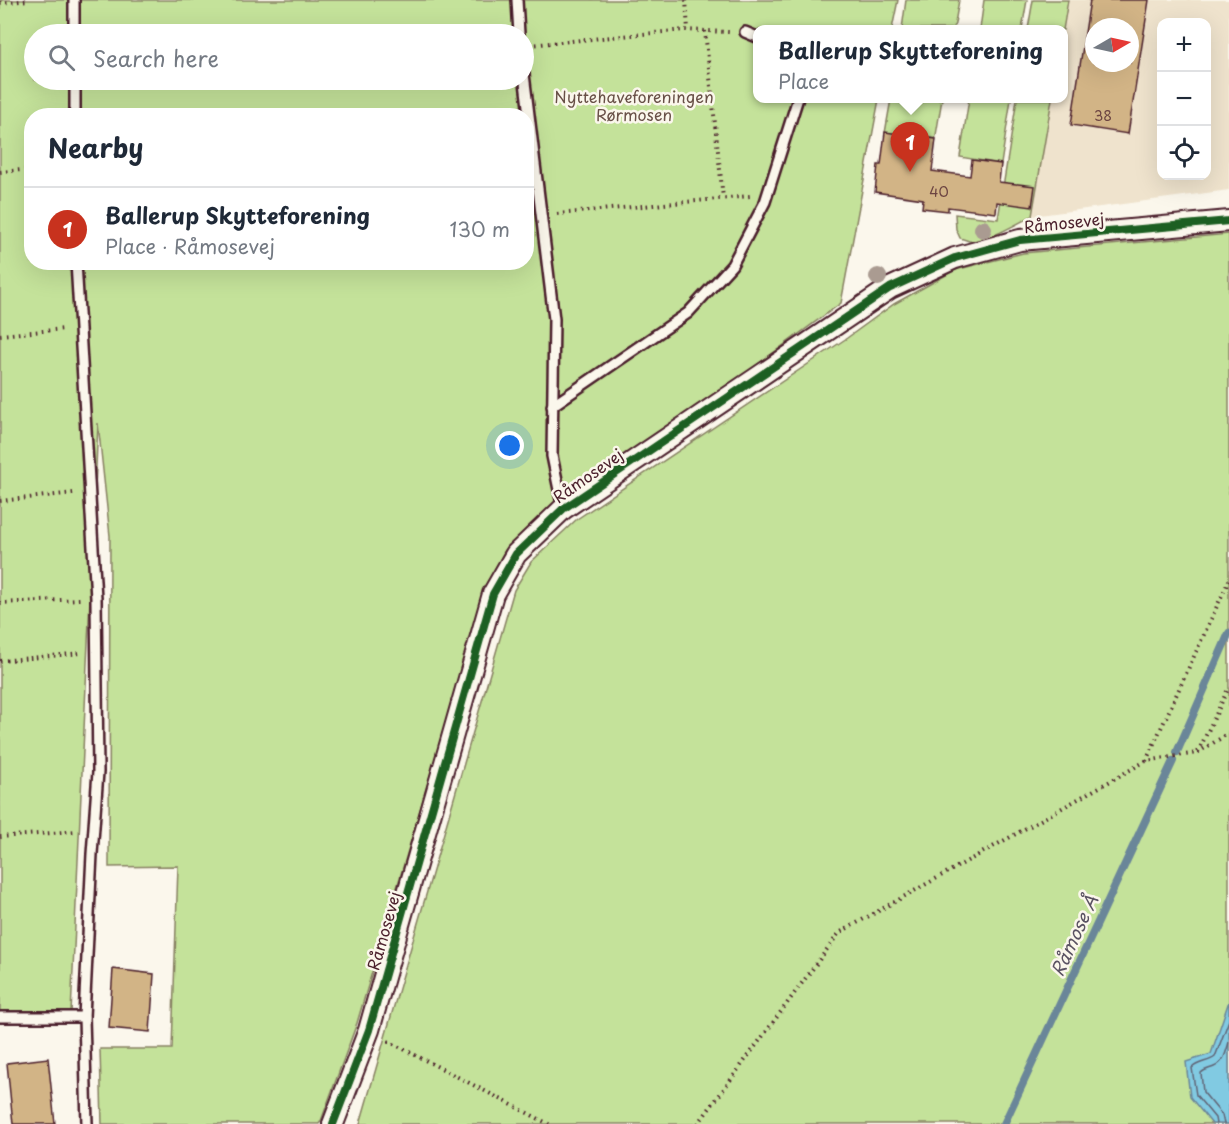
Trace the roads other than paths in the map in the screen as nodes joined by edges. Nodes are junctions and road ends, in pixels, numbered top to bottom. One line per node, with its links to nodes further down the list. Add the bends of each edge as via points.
1 (74, 0): 3 (lane)
2 (517, 0): 4 (lane)
3 (74, 24)
4 (518, 24)
5 (745, 32): 6 (lane)
6 (753, 35)
7 (75, 90): 10 (lane)
8 (526, 90): 11 (lane)
9 (797, 103): 15 (lane, via 765,202 732,265 688,313)
10 (75, 108)
11 (528, 108)
12 (534, 157): 15 (lane, via 554,319)
13 (1229, 221): 16 (street, Råmosevej, via 1020,240 955,258 890,288)
14 (76, 270): 18 (lane, via 97,651 98,772)
15 (552, 406): 16 (lane, via 552,456)
16 (563, 509): 20 (street, Råmosevej, via 516,554 493,594 369,1030)
17 (0, 1017): 18 (lane)
18 (84, 1017): 19 (lane)
19 (87, 1124)
20 (333, 1124)

